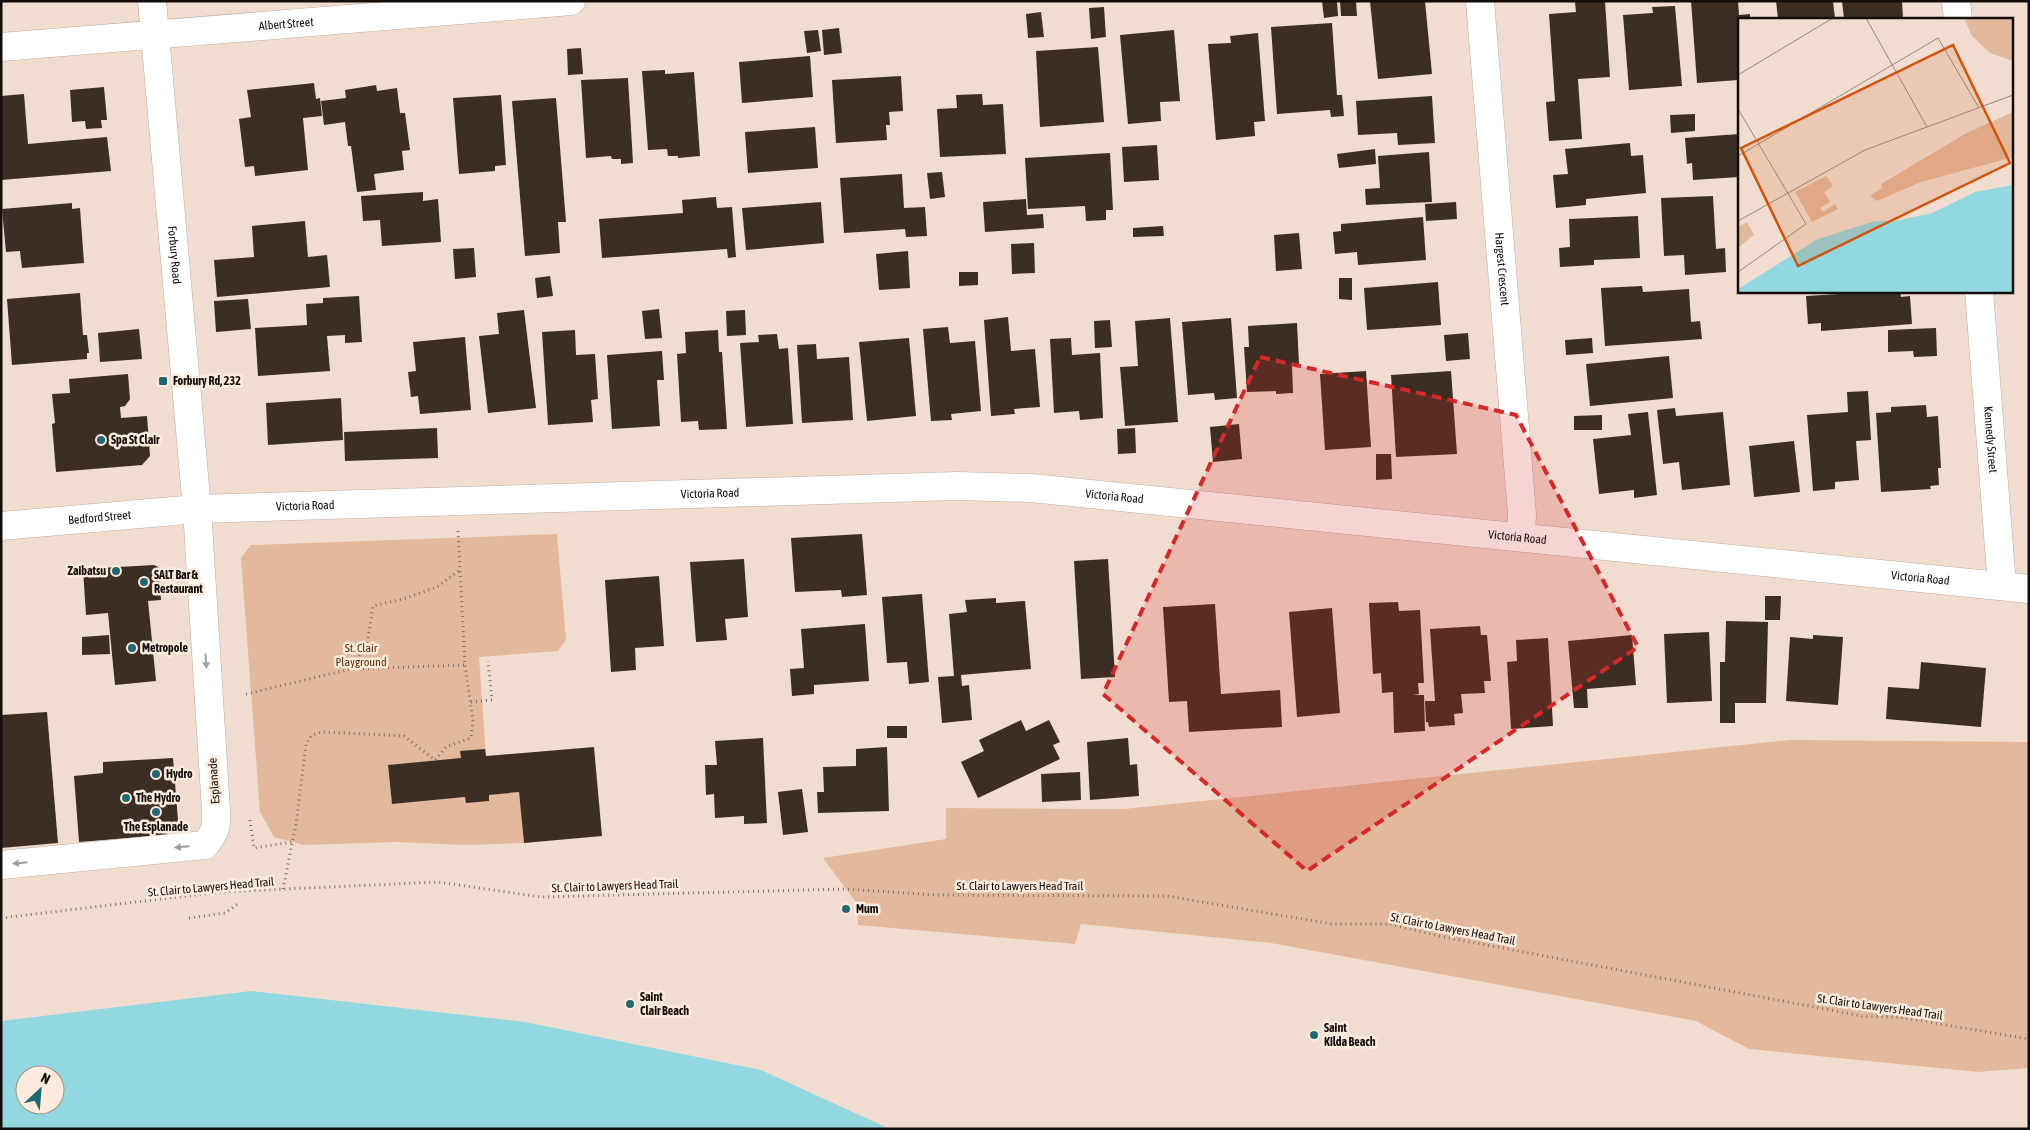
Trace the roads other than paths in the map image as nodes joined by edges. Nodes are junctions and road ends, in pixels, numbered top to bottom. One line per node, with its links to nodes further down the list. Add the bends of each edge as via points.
1 (152, 1): 6 (street, Forbury Road)
2 (571, 1): 6 (street, Albert Street)
3 (1480, 1): 11 (street, Hargest Crescent, via 1522,514)
4 (1956, 1): 5 (street)
5 (1958, 18)
6 (154, 35): 7 (street, Albert Street); 9 (street, Forbury Road)
7 (1, 47)
8 (1979, 292): 12 (street, Kennedy Street)
9 (197, 509): 10 (street, Bedford Street); 11 (street, Victoria Road, via 957,486 1031,488); 14 (street, Esplanade, one-way to 14, via 217,823 213,836 205,845)
10 (1, 526)
11 (1521, 537): 12 (street, Victoria Road)
12 (2002, 586): 13 (street, Victoria Road)
13 (2029, 589)
14 (1, 865)

